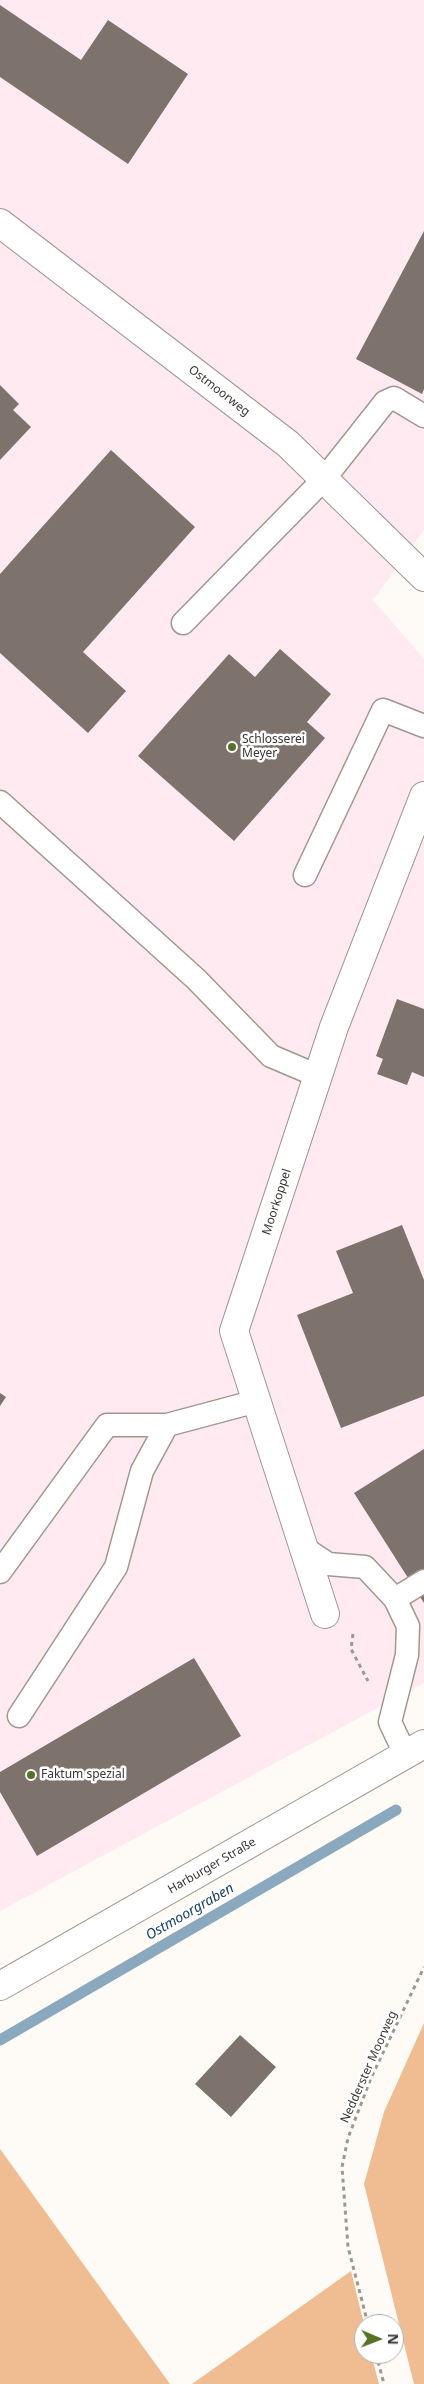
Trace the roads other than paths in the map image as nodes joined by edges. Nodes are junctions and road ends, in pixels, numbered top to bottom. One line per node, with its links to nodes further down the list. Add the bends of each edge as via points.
1 (0, 223): 3 (street, Ostmoorweg, via 288,444)
2 (424, 416): 3 (lane, via 399,400 389,399)
3 (324, 479): 4 (street, Ostmoorweg); 5 (lane)
4 (424, 577)
5 (183, 623)
6 (424, 726): 9 (lane, via 383,710)
7 (424, 796): 10 (street, Moorkoppel)
8 (0, 802): 10 (lane, via 196,979 271,1056)
9 (305, 875)
10 (318, 1076): 11 (street, Moorkoppel, via 234,1331)
11 (257, 1401): 12 (lane); 13 (street, Moorkoppel)
12 (167, 1426): 14 (lane, via 107,1425); 18 (lane, via 142,1471 116,1567)
13 (304, 1548): 16 (lane, via 328,1564 365,1567); 17 (street, Moorkoppel)
14 (0, 1572)
15 (424, 1581): 16 (lane)
16 (395, 1599): 19 (lane, via 408,1626 407,1655 390,1722)
17 (325, 1614)
18 (19, 1716)
19 (415, 1750): 20 (street, Harburger Straße)
20 (0, 1986)

